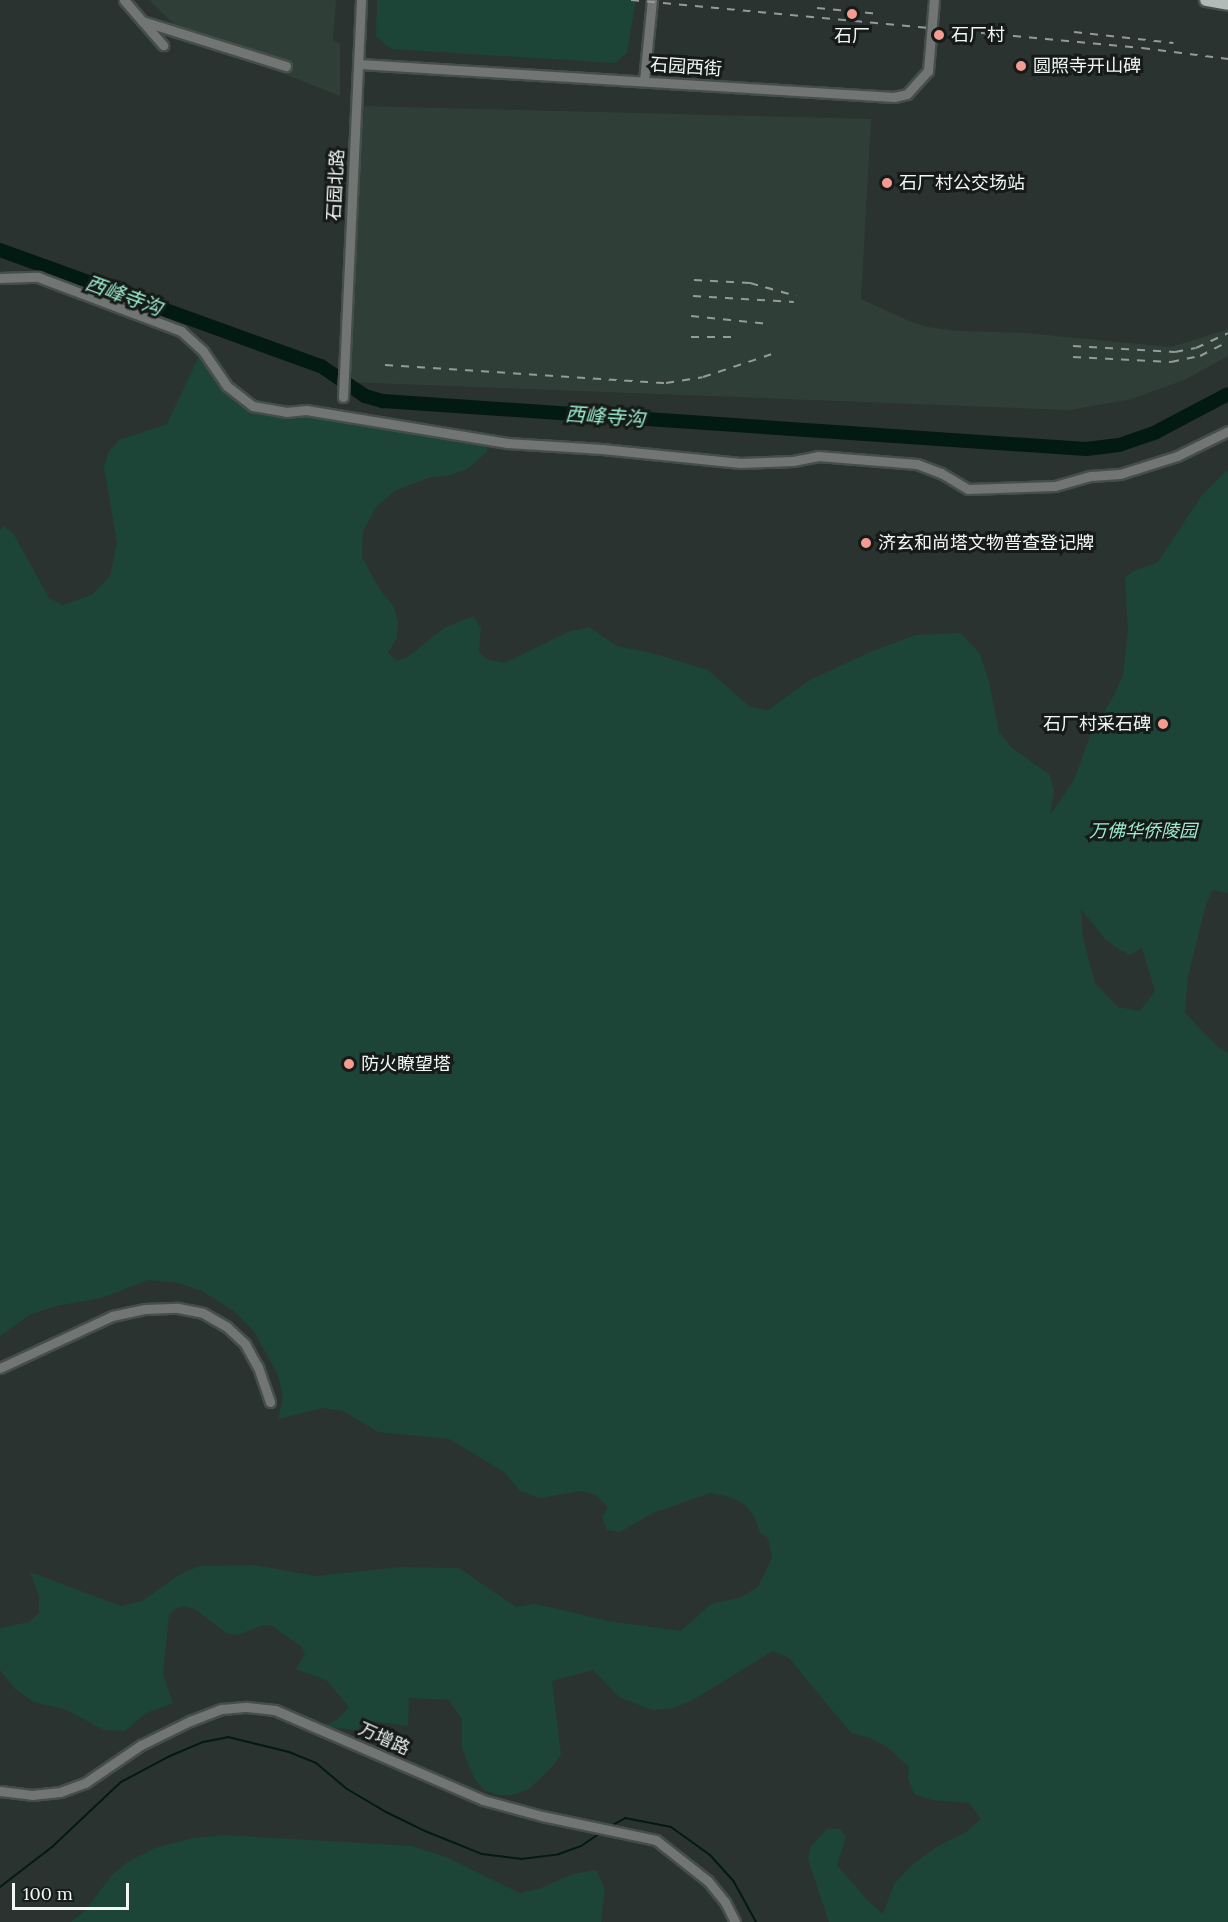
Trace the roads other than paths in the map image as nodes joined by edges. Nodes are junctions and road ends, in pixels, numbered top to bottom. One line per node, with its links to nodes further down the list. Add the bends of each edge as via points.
1 (124, 0): 7 (street)
2 (361, 0): 9 (street, 石园北路)
3 (652, 0): 11 (street)
4 (934, 0): 11 (street, 石园西街, via 931,62 922,80 907,94 894,97)
5 (1206, 0): 6 (main road)
6 (1228, 4)
7 (142, 21): 8 (street); 10 (street)
8 (163, 45)
9 (359, 64): 11 (street, 石园西街); 13 (street, 石园北路)
10 (286, 66)
11 (644, 81)
12 (0, 278): 14 (street, via 38,277 181,331 203,351 227,386 254,406 318,412 507,443 740,463 818,456 917,464 968,489 1055,486 1091,476 1120,474 1177,456)
13 (343, 397)
14 (1228, 431)
15 (0, 1368): 16 (street, via 112,1316 178,1308 203,1313 245,1344)
16 (270, 1401)
17 (0, 1791): 18 (street, 万增路, via 32,1795 60,1792 86,1783 141,1745 222,1709 247,1707 284,1713 483,1800 656,1840 708,1881 726,1902)
18 (735, 1922)

